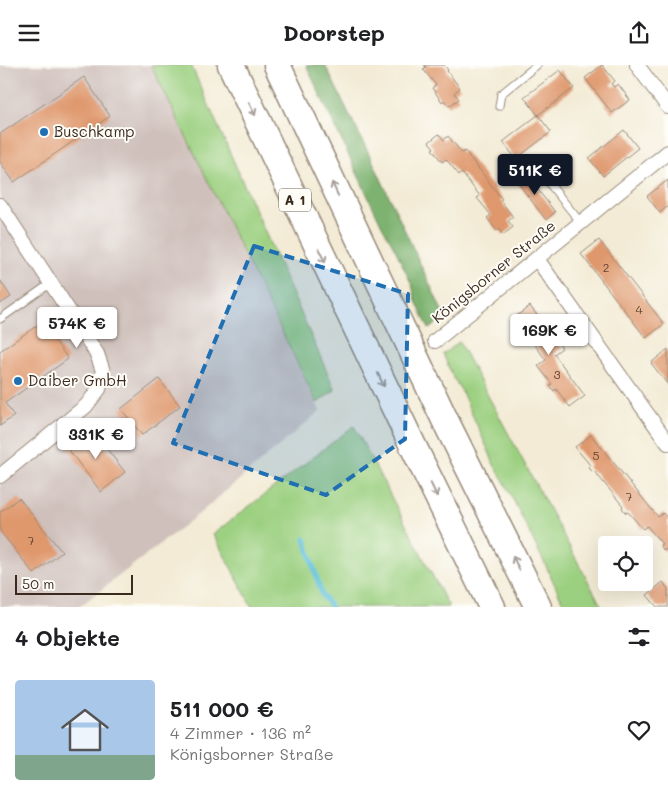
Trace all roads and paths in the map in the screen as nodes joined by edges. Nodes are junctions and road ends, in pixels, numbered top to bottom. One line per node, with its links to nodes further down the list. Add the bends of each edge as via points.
1 (231, 65): 17 (highway, A 1, one-way to 17)
2 (277, 65): 18 (highway, A 1, one-way to 2, via 445,420)
3 (538, 65): 5 (lane, via 501,94)
4 (637, 65): 6 (street)
5 (499, 106)
6 (668, 107)
7 (668, 152): 10 (street, Königsborner Straße)
8 (536, 167): 10 (lane)
9 (2, 213): 12 (street)
10 (581, 223): 11 (street, Königsborner Straße)
11 (536, 259): 14 (street, Königsborner Straße); 15 (street)
12 (51, 283): 13 (lane); 16 (street, via 97,354 103,371 99,389 86,406)
13 (0, 319)
14 (434, 341)
15 (668, 443)
16 (0, 476)
17 (492, 607)
18 (538, 607)

